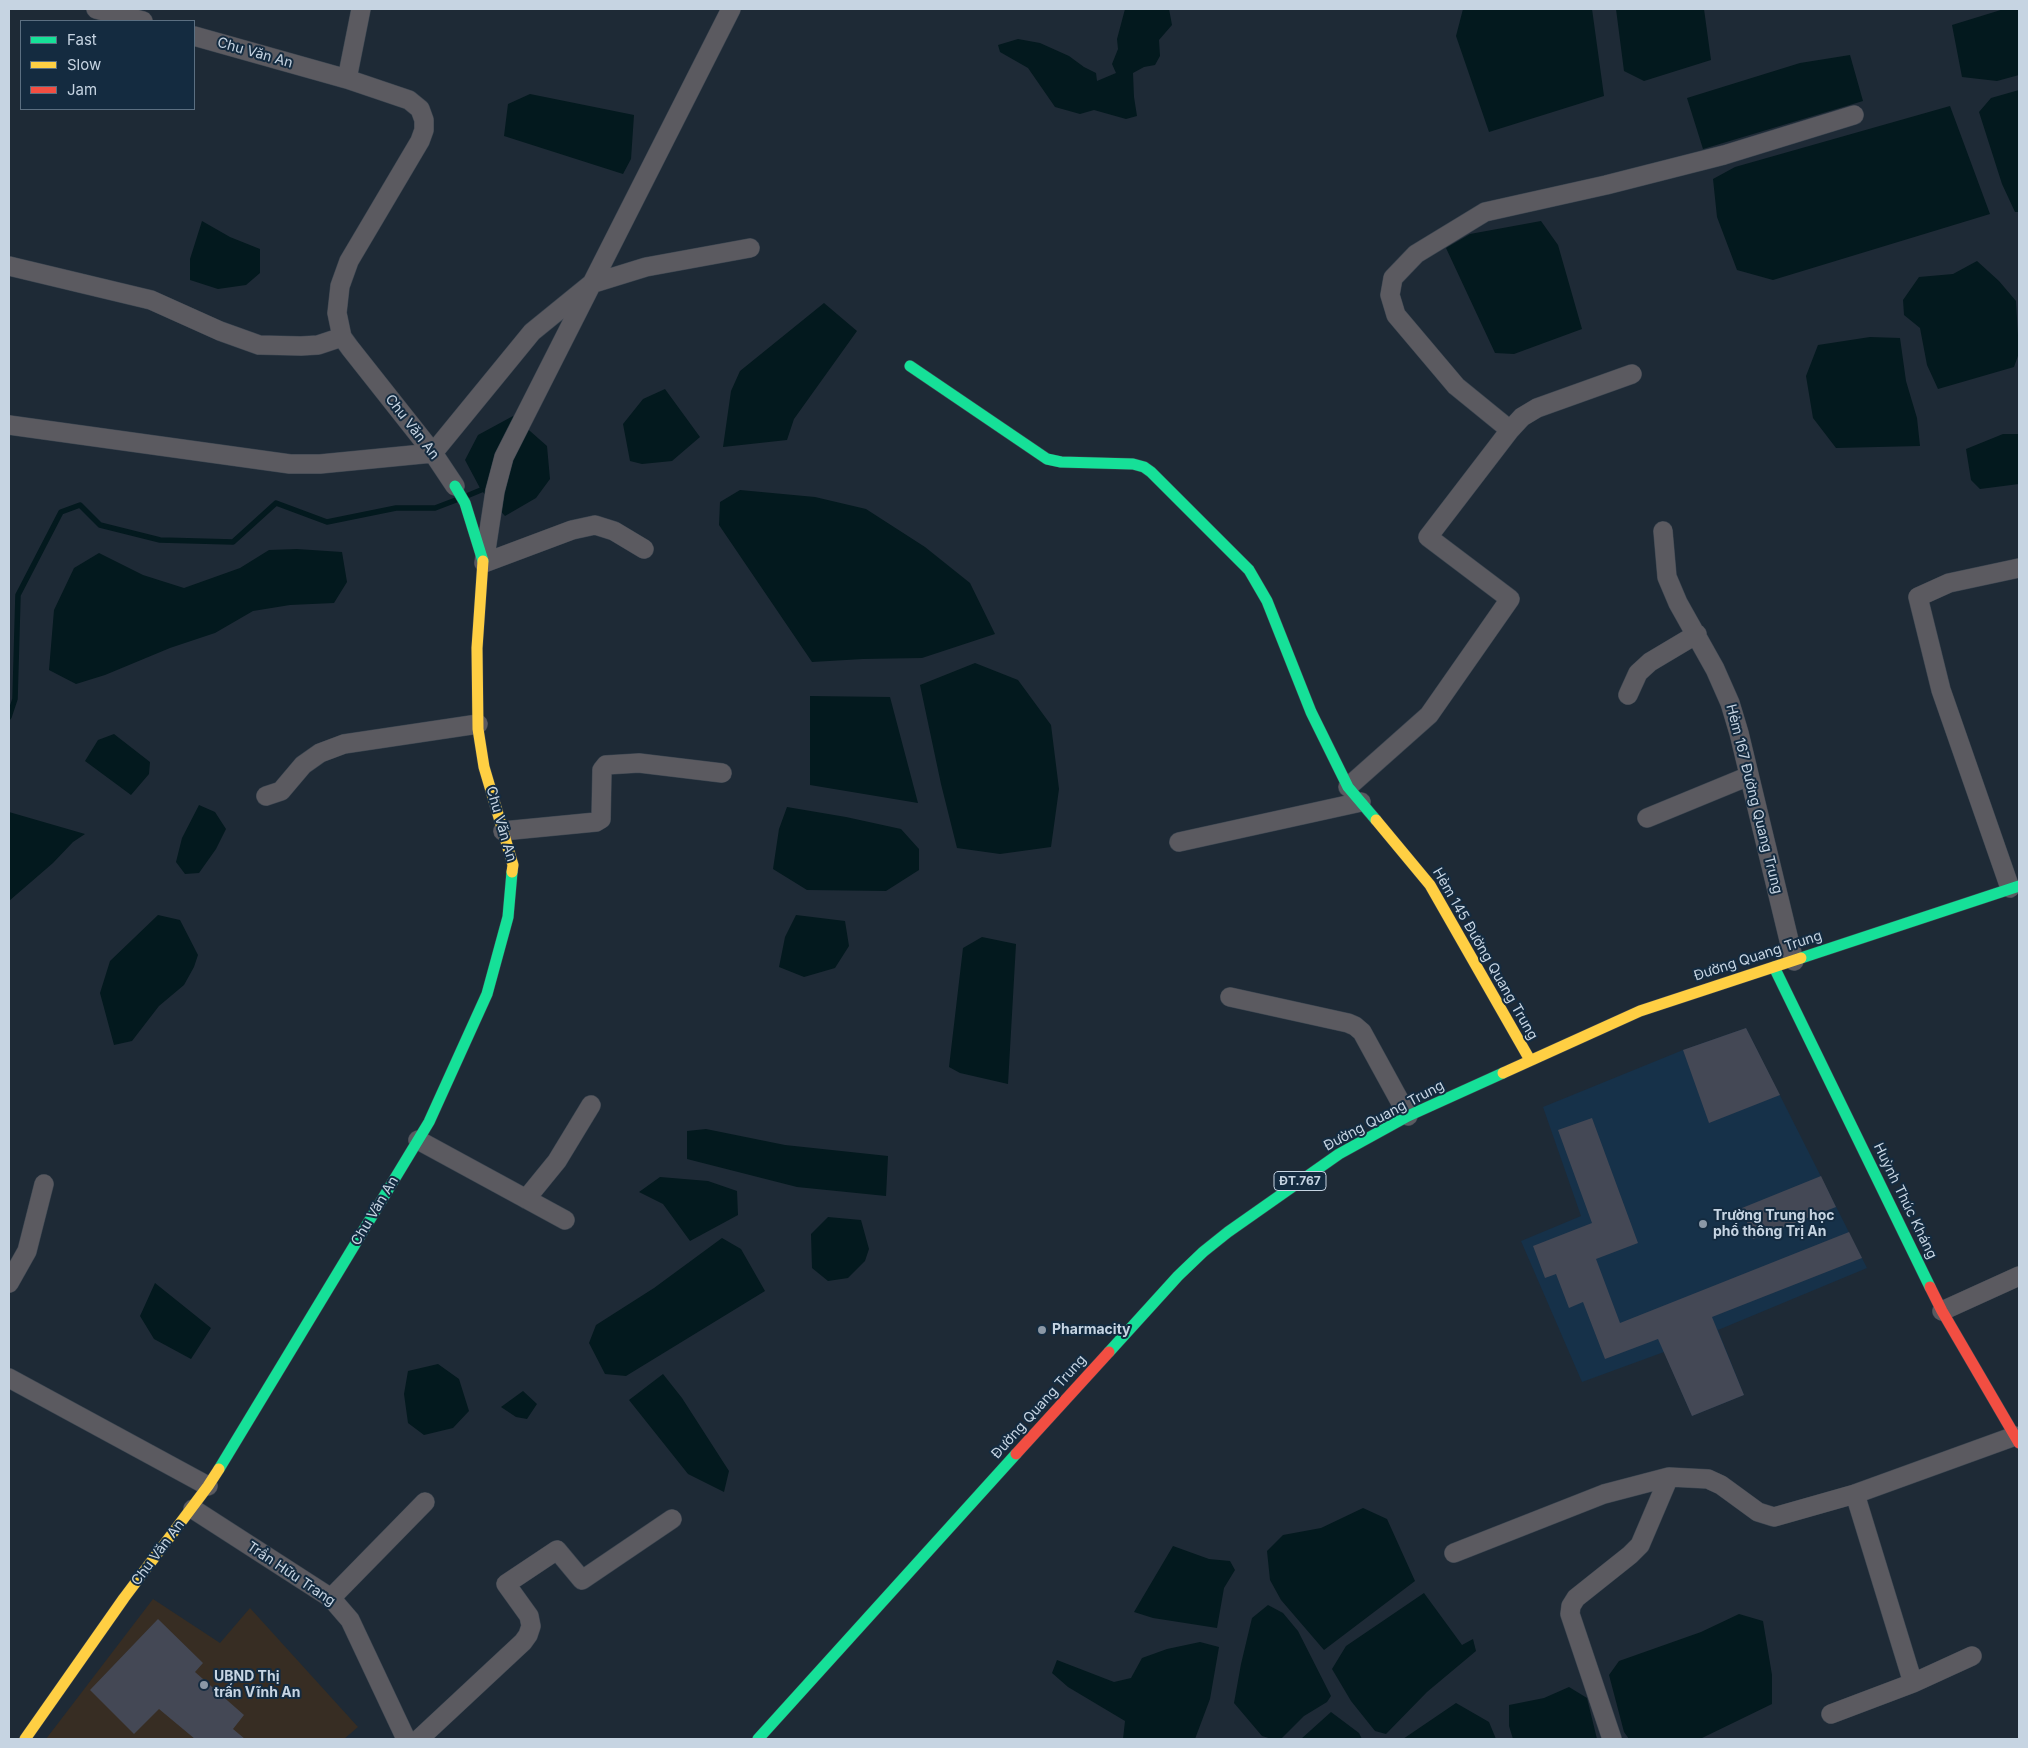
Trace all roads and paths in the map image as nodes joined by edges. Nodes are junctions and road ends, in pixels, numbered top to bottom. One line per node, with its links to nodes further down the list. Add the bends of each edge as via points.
1 (96, 9): 4 (street)
2 (361, 9): 6 (street)
3 (731, 9): 10 (street)
4 (139, 20)
5 (195, 36): 6 (street, Chu Văn An)
6 (347, 79): 11 (street, Chu Văn An, via 408,100 420,109 424,130 349,261 340,286 337,314)
7 (1854, 114): 15 (street, via 1724,155 1485,212 1416,254 1393,278 1390,295 1396,315 1456,386)
8 (750, 248): 10 (street, via 646,267)
9 (9, 266): 11 (street, via 151,300 259,345 310,346)
10 (591, 284): 16 (street, via 532,332); 20 (street, via 504,457 495,491)
11 (342, 337): 16 (street, Chu Văn An)
12 (910, 366): 27 (street, Hẻm 145 Đường Quang Trung, via 1046,459 1133,464 1151,472 1249,570 1267,601 1311,712)
13 (1632, 374): 15 (street, via 1536,408 1522,416)
14 (9, 425): 16 (street, via 290,464)
15 (1510, 430): 27 (street, via 1428,538 1510,599 1429,715)
16 (433, 453): 17 (street, Chu Văn An)
17 (455, 486): 20 (street, Chu Văn An, via 465,504)
18 (1663, 531): 22 (street, Hẻm 167 Đường Quang Trung, via 1667,576 1678,604)
19 (644, 549): 20 (street, via 614,531 595,525 572,530)
20 (484, 563): 24 (street, Chu Văn An, via 477,648)
21 (2019, 568): 33 (street, via 1949,584 1918,598 1942,690)
22 (1697, 634): 23 (street, via 1650,662 1638,673); 26 (street, Hẻm 167 Đường Quang Trung, via 1730,702)
23 (1628, 696)
24 (478, 724): 28 (street, via 344,744 320,753 303,765 281,791); 31 (street, Chu Văn An, via 484,767)
25 (722, 773): 31 (street, via 639,763 606,765 602,770 601,819)
26 (1750, 776): 30 (street); 34 (street, Hẻm 167 Đường Quang Trung)
27 (1348, 787): 29 (street, Hẻm 145 Đường Quang Trung)
28 (266, 796)
29 (1361, 802): 32 (street); 37 (street, Hẻm 145 Đường Quang Trung, via 1430,885)
30 (1647, 818)
31 (503, 831): 40 (street, Chu Văn An, via 513,865 508,917 487,994)
32 (1179, 842)
33 (2015, 887): 34 (street, Đường Quang Trung / ĐT.767)
34 (1794, 961): 35 (street, Đường Quang Trung / ĐT.767)
35 (1774, 967): 37 (street, Đường Quang Trung / ĐT.767, via 1640,1010); 46 (street, Huỳnh Thúc Kháng)
36 (1230, 997): 39 (street, via 1356,1026)
37 (1530, 1060): 39 (street, Đường Quang Trung / ĐT.767)
38 (591, 1105): 42 (street, via 557,1162)
39 (1408, 1116): 63 (street, Đường Quang Trung / ĐT.767, via 1339,1154 1203,1252)
40 (418, 1140): 42 (street); 50 (street, Chu Văn An)
41 (44, 1184): 45 (street, via 27,1250)
42 (526, 1198): 43 (street)
43 (565, 1220)
44 (2019, 1276): 46 (street)
45 (9, 1283)
46 (1942, 1311): 48 (street, Huỳnh Thúc Kháng)
47 (9, 1378): 50 (street)
48 (2017, 1439): 51 (street)
49 (1669, 1476): 51 (street, via 1708,1479 1758,1512 1774,1517); 55 (street, via 1604,1494); 64 (street, via 1640,1545 1576,1598 1570,1614)
50 (208, 1486): 53 (street, Chu Văn An)
51 (1855, 1494): 58 (street)
52 (425, 1502): 56 (street)
53 (192, 1508): 56 (street, Trần Hữu Trang); 60 (street, Chu Văn An, via 124,1598)
54 (672, 1519): 62 (street, via 582,1580 557,1550 506,1584 529,1616 531,1626 528,1635)
55 (1454, 1553)
56 (331, 1598): 61 (street, Trần Hữu Trang, via 350,1620)
57 (1972, 1656): 58 (street)
58 (1913, 1683): 59 (street)
59 (1831, 1714)
60 (26, 1739)
61 (406, 1739)
62 (419, 1739)
63 (758, 1739)
64 (1612, 1739)

